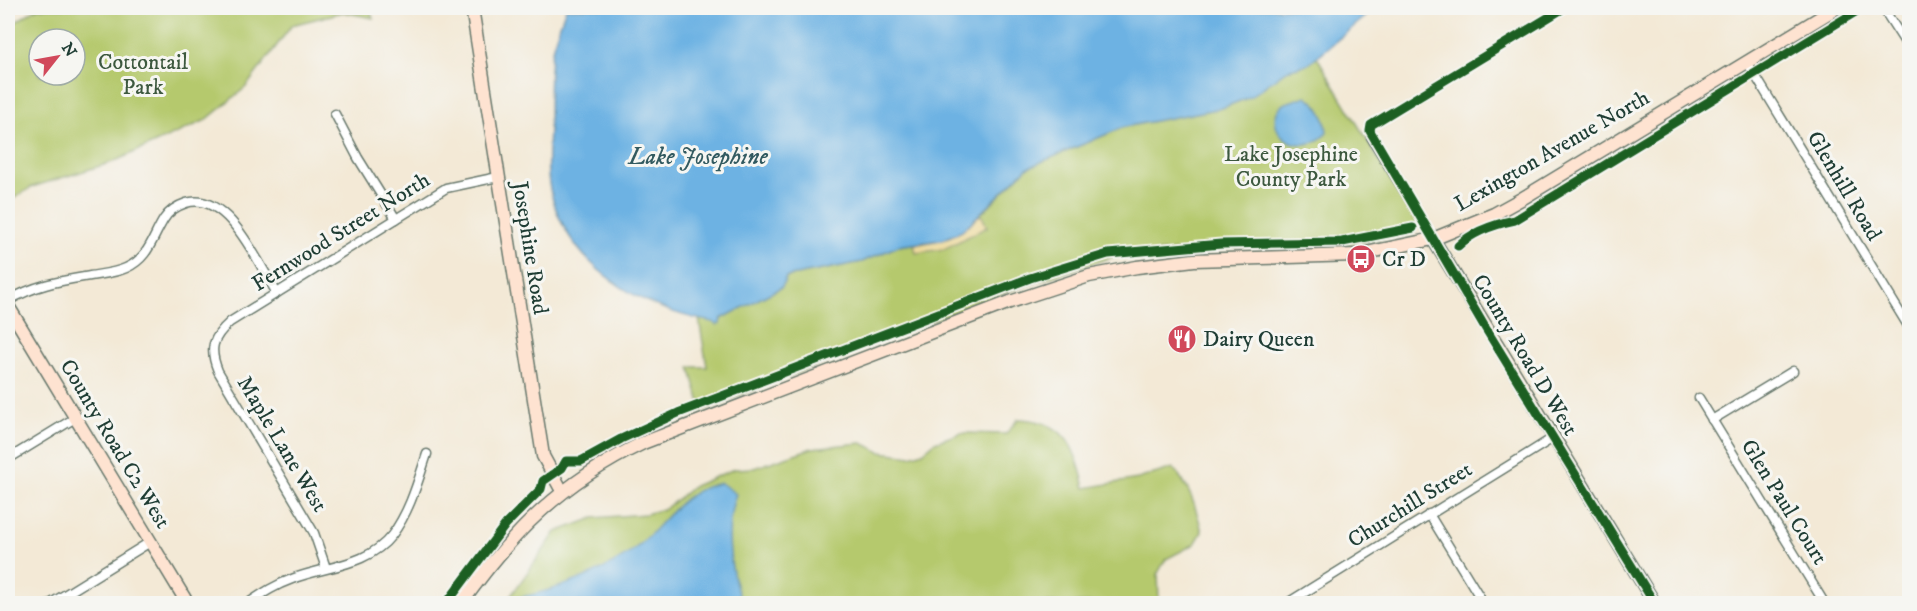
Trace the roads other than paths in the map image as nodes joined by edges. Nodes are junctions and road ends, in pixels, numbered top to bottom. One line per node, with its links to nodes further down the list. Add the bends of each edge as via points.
1 (472, 8): 8 (main road, Josephine Road)
2 (1564, 8): 10 (street, County Road D West, via 1371,125 1371,136)
3 (1834, 8): 6 (main road, Lexington Avenue North)
4 (1883, 8): 5 (street)
5 (1910, 50)
6 (1746, 62): 10 (main road, Lexington Avenue North, via 1523,198); 13 (street, Glenhill Road)
7 (335, 114): 9 (street)
8 (498, 177): 9 (street, Fernwood Street North, via 446,188); 22 (main road, Josephine Road, via 543,456)
9 (396, 219): 11 (street, Fernwood Street North)
10 (1433, 239): 19 (main road, County Road D West); 22 (main road, Lexington Avenue North, via 1346,256 1174,262 1071,281 643,443 593,469)
11 (276, 293): 12 (street, via 225,212 199,201 172,210 151,248 125,269 46,284); 14 (street, Fernwood Street North, via 230,322)
12 (8, 304): 17 (main road, County Road C2 West)
13 (1910, 329)
14 (214, 339): 25 (street, Maple Lane West, via 211,349 218,371 314,533)
15 (1793, 371): 18 (street)
16 (1699, 398): 18 (street, Glen Paul Court)
17 (75, 418): 21 (street); 24 (main road, County Road C2 West)
18 (1712, 420): 33 (street, Glen Paul Court)
19 (1553, 438): 23 (street, Churchill Street); 32 (main road, County Road D West)
20 (427, 454): 25 (street, via 407,510 390,537 367,556)
21 (8, 459)
22 (562, 491): 29 (main road, Lexington Avenue North, via 506,544)
23 (1429, 514): 30 (street, Churchill Street); 31 (street)
24 (150, 542): 26 (street); 27 (main road, County Road C2 West)
25 (326, 568): 28 (street, via 276,585)
26 (50, 603)
27 (189, 603)
28 (247, 603)
29 (461, 603)
30 (1286, 603)
31 (1484, 603)
32 (1655, 603)
33 (1825, 603)

